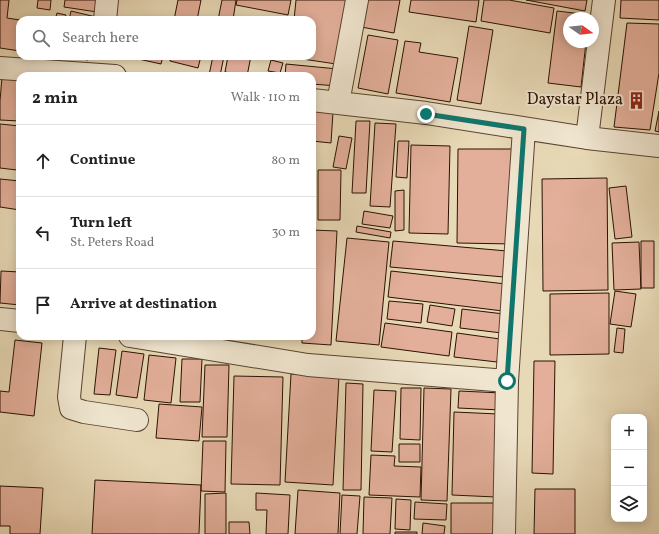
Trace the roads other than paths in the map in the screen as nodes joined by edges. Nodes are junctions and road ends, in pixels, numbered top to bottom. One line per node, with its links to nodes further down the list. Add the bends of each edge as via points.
1 (107, 0): 4 (street)
2 (357, 0): 8 (street)
3 (604, 0): 10 (street)
4 (105, 16)
5 (0, 68): 6 (street)
6 (109, 69)
7 (316, 100): 8 (street)
8 (338, 103): 9 (street)
9 (524, 129): 10 (street); 16 (street)
10 (587, 138): 11 (street)
11 (659, 146)
12 (0, 319): 13 (street)
13 (16, 321)
14 (75, 340): 17 (street, via 69,397 71,408)
15 (155, 340): 16 (street, via 308,364)
16 (507, 381): 18 (street)
17 (137, 420)
18 (504, 534)

